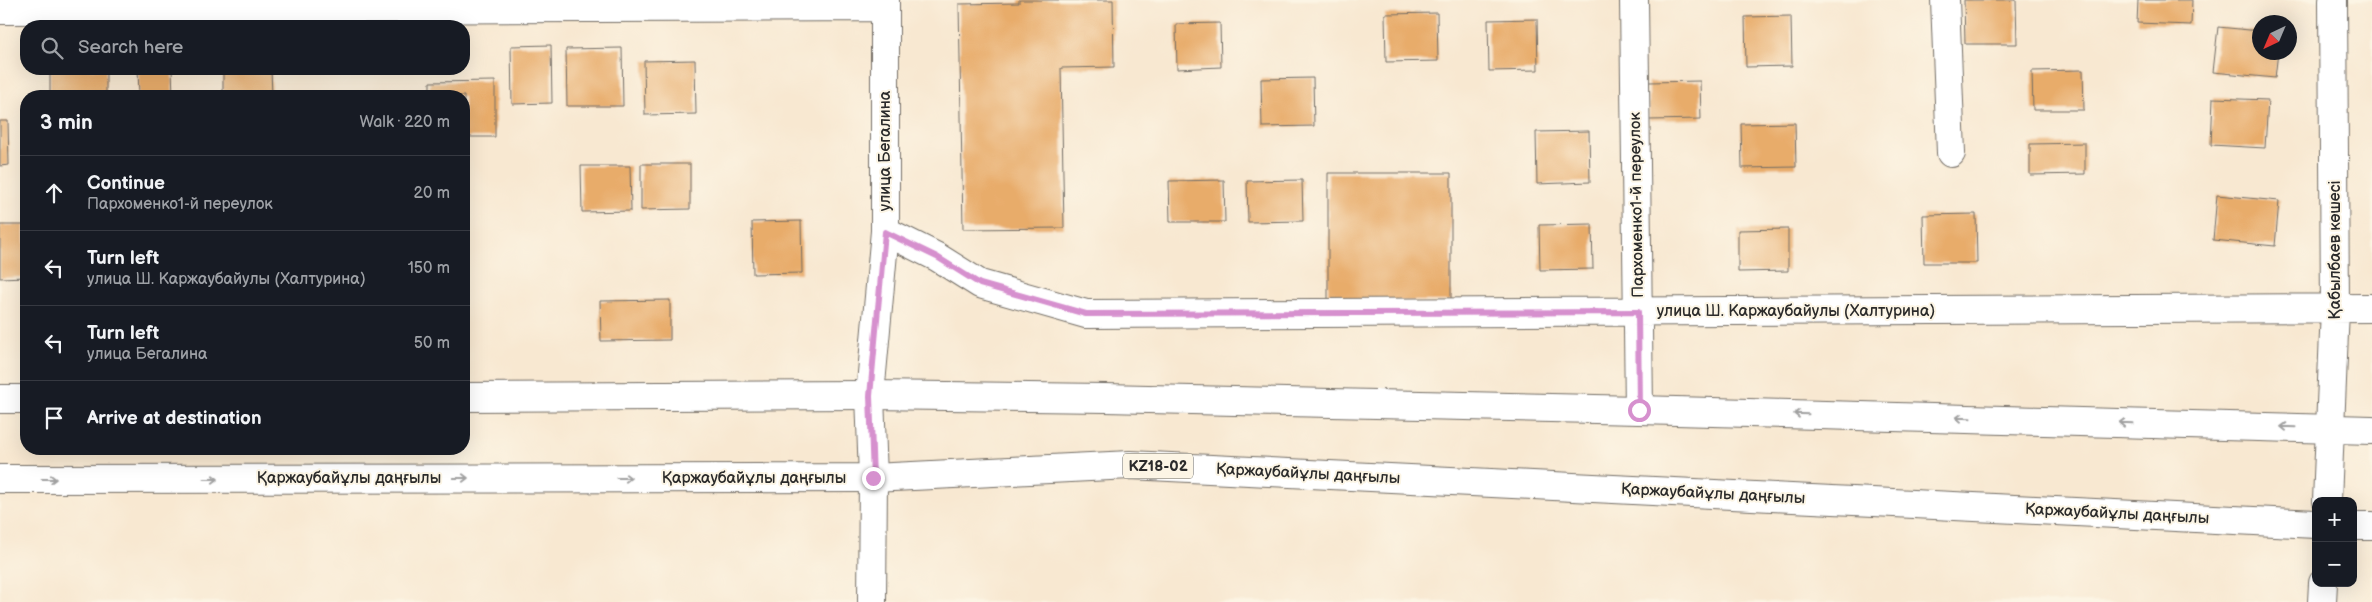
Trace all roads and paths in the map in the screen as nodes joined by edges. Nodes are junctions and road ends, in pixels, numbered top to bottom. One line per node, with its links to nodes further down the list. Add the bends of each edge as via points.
1 (1634, 0): 10 (main road, Пархоменко1-й переулок)
2 (1945, 0): 6 (main road)
3 (2333, 0): 9 (main road, Қабылбаев көшесі)
4 (885, 3): 5 (main road); 7 (main road, улица Бегалина)
5 (0, 10)
6 (1951, 152)
7 (885, 232): 10 (main road, улица Ш. Каржаубайулы (Халтурина), via 937,257 980,284 1086,314); 11 (main road, улица Бегалина)
8 (2372, 308): 9 (main road, улица Ш. Каржаубайулы (Халтурина))
9 (2335, 309): 10 (main road, улица Ш. Каржаубайулы (Халтурина)); 16 (main road, Қабылбаев көшесі)
10 (1638, 312): 15 (main road, Пархоменко1-й переулок)
11 (870, 396): 12 (main road); 15 (main road); 18 (main road, улица Бегалина)
12 (470, 397)
13 (0, 399): 14 (main road)
14 (20, 399)
15 (1639, 410): 16 (main road, one-way to 15)
16 (2330, 428): 17 (main road); 20 (main road, Қабылбаев көшесі)
17 (2372, 430)
18 (873, 478): 19 (main road, Қаржаубайұлы даңғылы / KZ18-02, one-way to 18); 21 (main road, Қаржаубайұлы даңғылы / KZ18-02, via 1130,465); 25 (main road, улица Бегалина)
19 (0, 479)
20 (2327, 497)
21 (2312, 524)
22 (2357, 526): 23 (main road)
23 (2372, 526)
24 (2323, 587): 26 (main road)
25 (872, 602)
26 (2322, 602)

